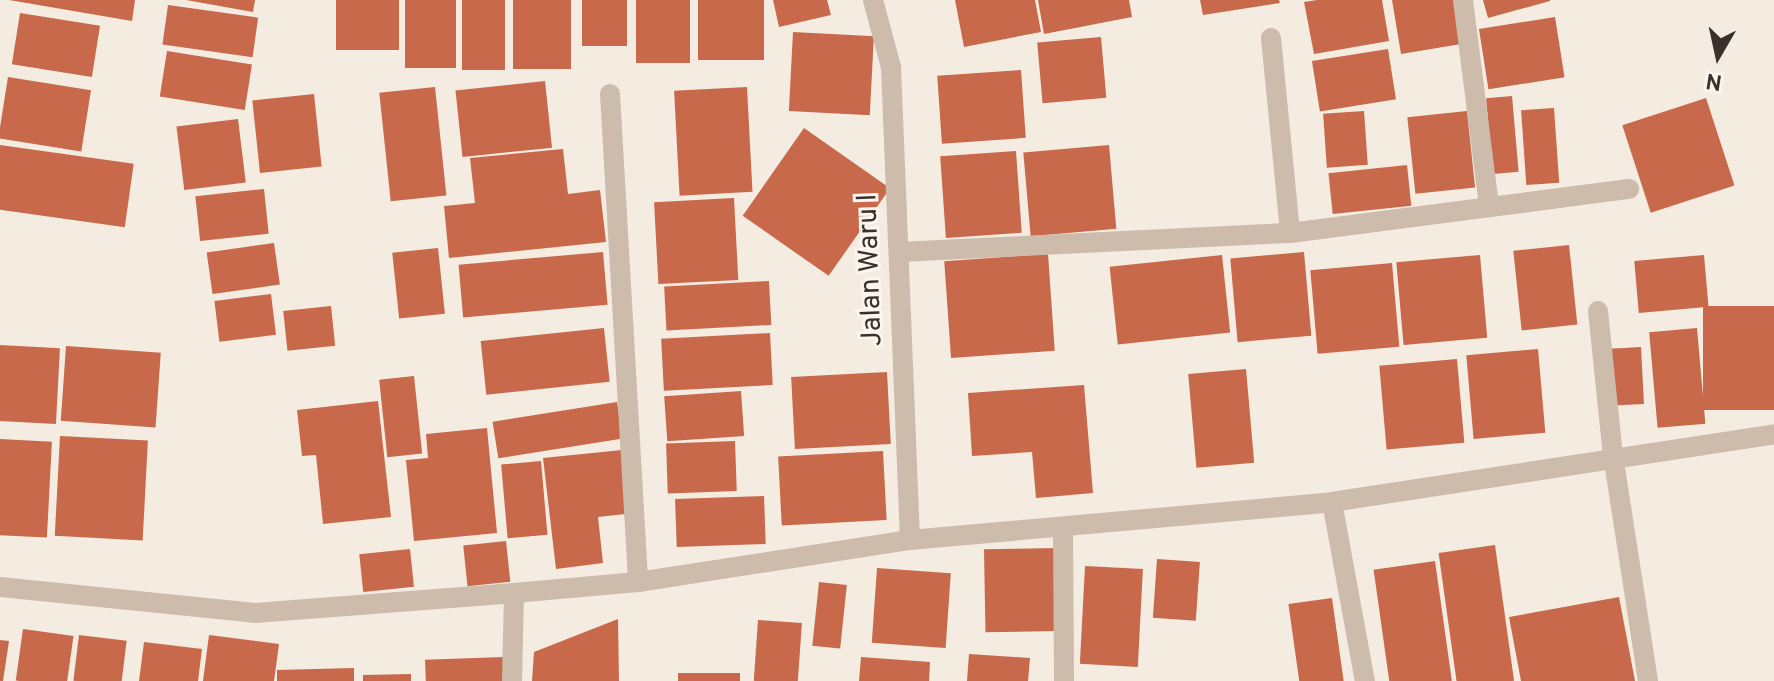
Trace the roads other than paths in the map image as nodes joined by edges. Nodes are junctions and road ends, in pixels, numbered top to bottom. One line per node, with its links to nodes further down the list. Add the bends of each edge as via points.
1 (873, 0): 8 (street, Jalan Waru I, via 891,67)
2 (1463, 0): 6 (street)
3 (1271, 38): 7 (street)
4 (610, 94): 15 (street)
5 (1629, 189): 6 (street)
6 (1489, 207): 7 (street)
7 (1290, 233): 8 (street)
8 (899, 252): 14 (street, Jalan Waru I)
9 (1598, 311): 11 (street)
10 (1774, 434): 11 (street)
11 (1613, 455): 12 (street); 21 (street)
12 (1332, 502): 13 (street); 20 (street)
13 (1063, 530): 14 (street); 19 (street)
14 (910, 540): 15 (street)
15 (638, 582): 17 (street)
16 (0, 587): 17 (street, via 255,613)
17 (514, 593): 18 (street)
18 (512, 681)
19 (1064, 681)
20 (1365, 681)
21 (1648, 681)

